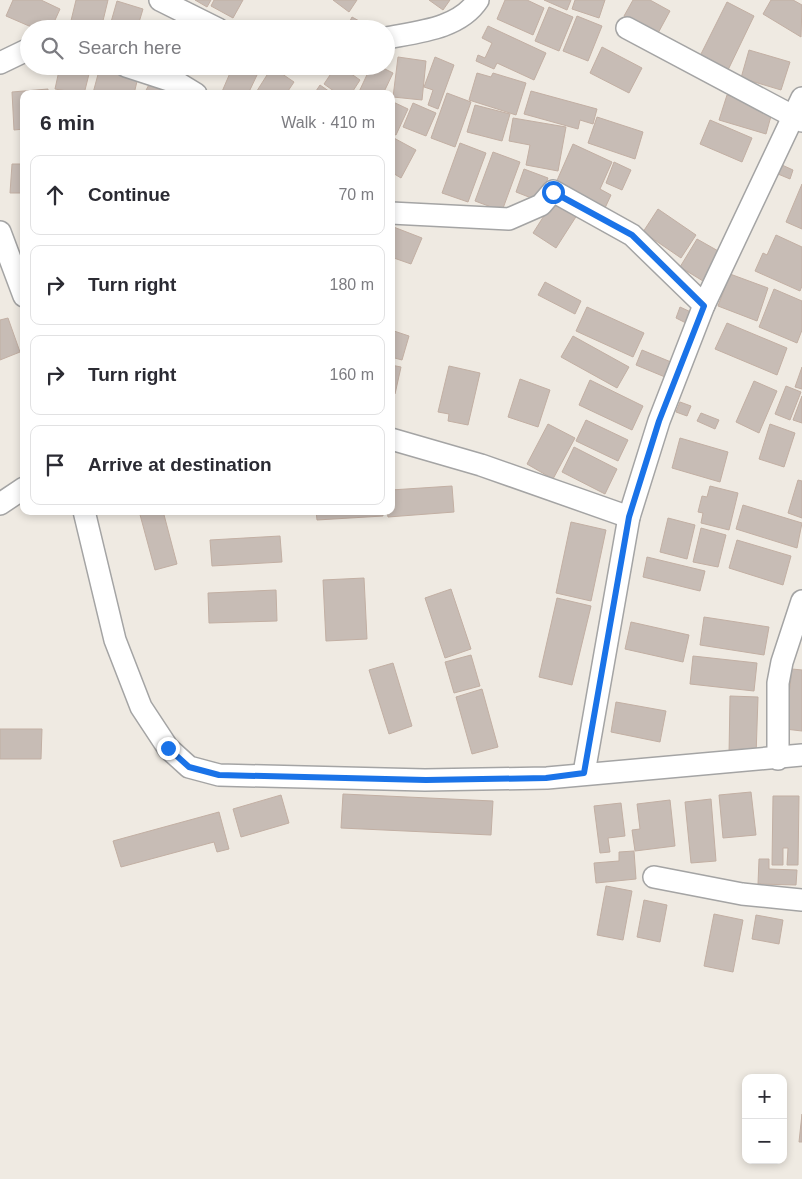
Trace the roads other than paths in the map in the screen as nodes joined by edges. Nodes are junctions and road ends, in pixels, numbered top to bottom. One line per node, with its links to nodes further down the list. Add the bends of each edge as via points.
1 (160, 0): 3 (street)
2 (478, 0): 5 (street, via 457,19 434,29)
3 (200, 20)
4 (627, 28): 10 (street)
5 (395, 36)
6 (20, 53): 7 (street)
7 (0, 63)
8 (154, 75): 9 (street)
9 (189, 90)
10 (800, 112): 14 (street)
11 (395, 213): 14 (street, via 508,219 541,205 553,192 632,235)
12 (0, 232): 13 (street)
13 (20, 285)
14 (704, 306): 19 (street, via 659,421)
15 (395, 440): 19 (street, via 481,465)
16 (20, 491): 17 (street)
17 (0, 504)
18 (85, 515): 23 (street, via 115,640 141,707 168,748 189,767 219,775 426,780 546,778)
19 (629, 517): 23 (street)
20 (802, 601): 22 (street, via 778,683)
21 (802, 755): 22 (street)
22 (778, 759): 23 (street)
23 (584, 773)
24 (654, 877): 25 (street, via 742,894)
25 (802, 900)

